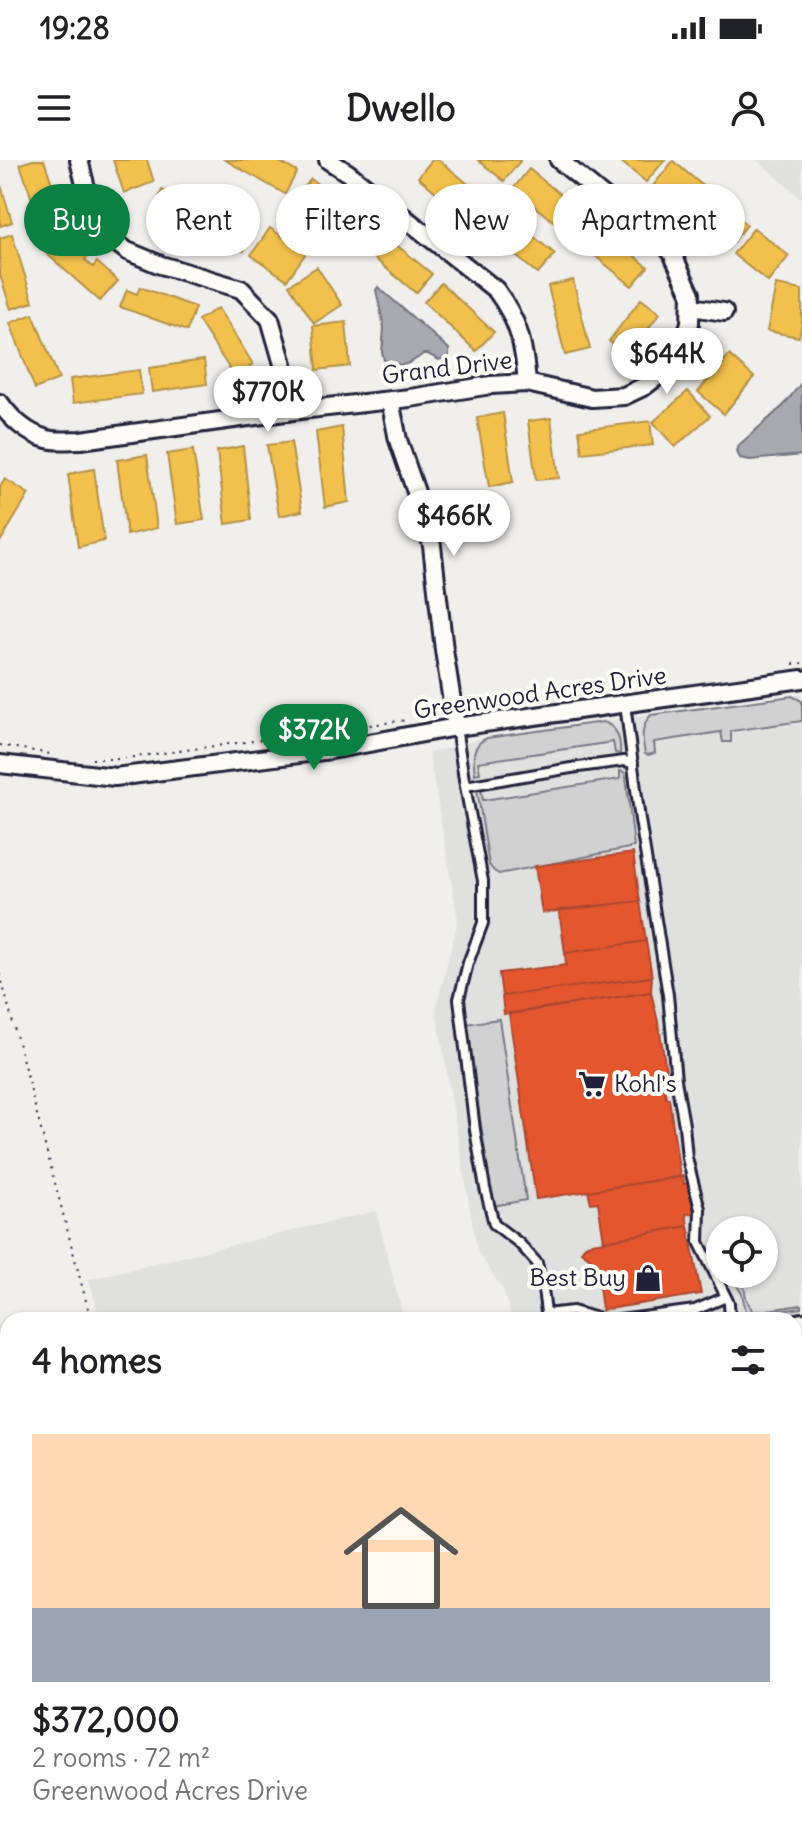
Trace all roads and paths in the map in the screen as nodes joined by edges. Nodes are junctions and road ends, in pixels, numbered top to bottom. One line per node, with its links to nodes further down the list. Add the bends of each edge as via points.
1 (79, 160): 9 (street, via 102,232 127,251 161,265 241,289 270,319 283,364)
2 (328, 160): 6 (street, via 496,290 521,335)
3 (559, 160): 4 (street, via 662,241 680,268)
4 (692, 307): 5 (street); 6 (street, Grand Drive, via 686,338 674,360 656,379 624,396 592,398)
5 (724, 312)
6 (527, 383): 7 (street, Grand Drive)
7 (390, 400): 9 (street, Grand Drive); 13 (street, via 432,546)
8 (0, 403): 9 (street, Grand Drive, via 24,427 48,440)
9 (288, 412)
10 (802, 679): 11 (street, Greenwood Acres Drive)
11 (625, 704): 13 (street, Greenwood Acres Drive); 17 (lane)
12 (416, 719): 16 (path)
13 (456, 727): 18 (street, Greenwood Acres Drive, via 331,750 115,777); 19 (lane)
14 (0, 745): 15 (path)
15 (51, 754)
16 (92, 759)
17 (633, 763): 19 (lane); 21 (lane, via 687,1158 700,1209 699,1242)
18 (0, 764)
19 (465, 786): 23 (lane, via 483,881 483,923 459,999 475,1130 494,1224 537,1263)
20 (0, 974): 22 (path)
21 (726, 1297): 24 (lane); 25 (lane)
22 (89, 1312)
23 (546, 1312)
24 (680, 1312)
25 (730, 1312)

